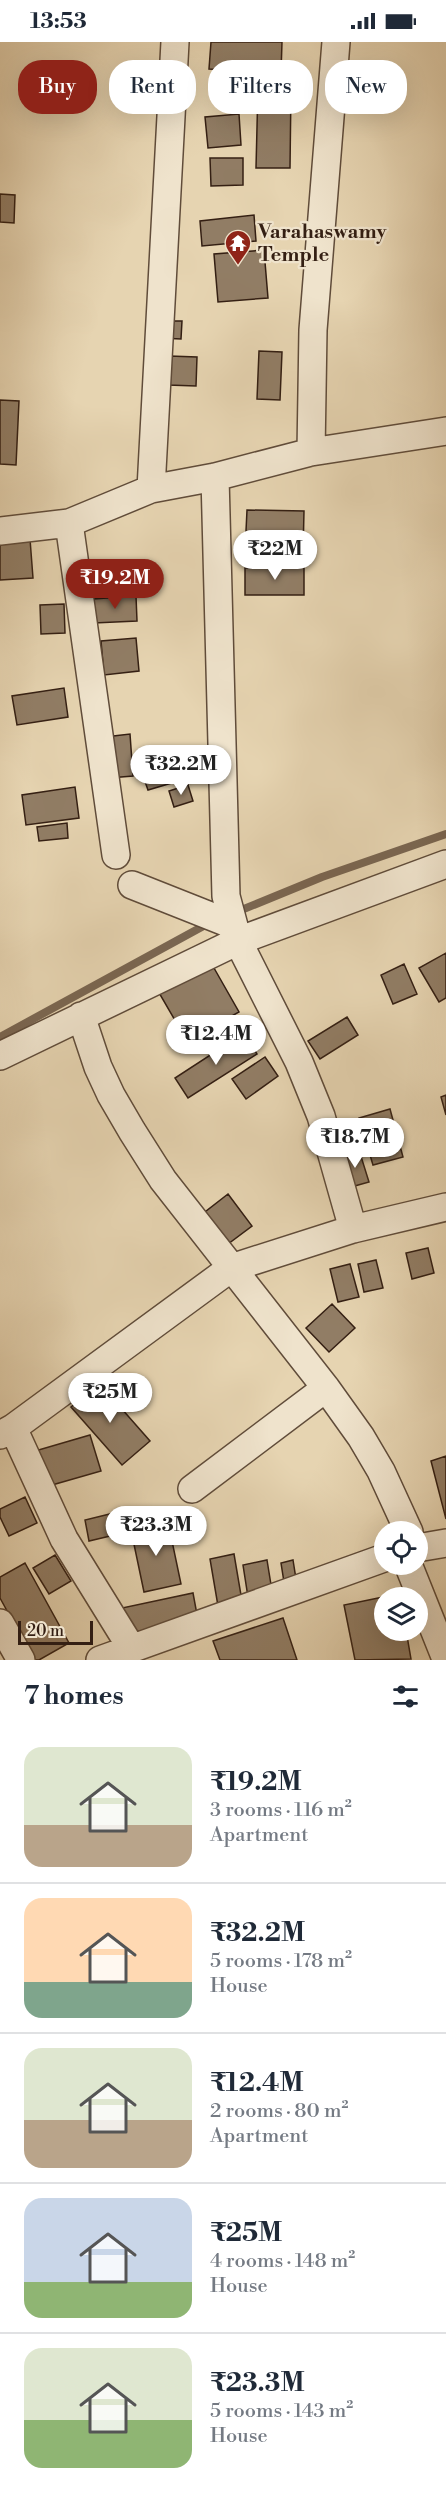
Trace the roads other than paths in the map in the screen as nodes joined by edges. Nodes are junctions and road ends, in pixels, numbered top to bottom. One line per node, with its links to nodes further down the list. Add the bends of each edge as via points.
1 (175, 42): 6 (street)
2 (336, 42): 4 (street, via 313,330)
3 (446, 431): 4 (street)
4 (311, 452): 5 (street)
5 (215, 477): 6 (street); 12 (street, via 226,896)
6 (151, 489): 7 (street)
7 (69, 523): 8 (street); 9 (street)
8 (0, 531)
9 (116, 855)
10 (446, 864): 12 (street)
11 (132, 885): 12 (street)
12 (236, 933): 13 (street); 16 (street, via 321,1116)
13 (81, 1016): 14 (street); 17 (street, via 98,1066 132,1131 163,1180)
14 (0, 1056)
15 (446, 1207): 16 (street)
16 (353, 1229): 17 (street)
17 (231, 1268): 18 (street); 19 (street)
18 (326, 1388): 20 (street); 21 (street, via 381,1471)
19 (6, 1432): 27 (street, via 64,1539)
20 (192, 1489)
21 (404, 1521)
22 (446, 1543): 23 (street)
23 (428, 1546)
24 (374, 1562): 27 (street)
25 (412, 1575): 28 (street)
26 (0, 1623): 29 (street)
27 (132, 1649): 30 (street)
28 (446, 1659)
29 (21, 1660)
30 (100, 1660)

